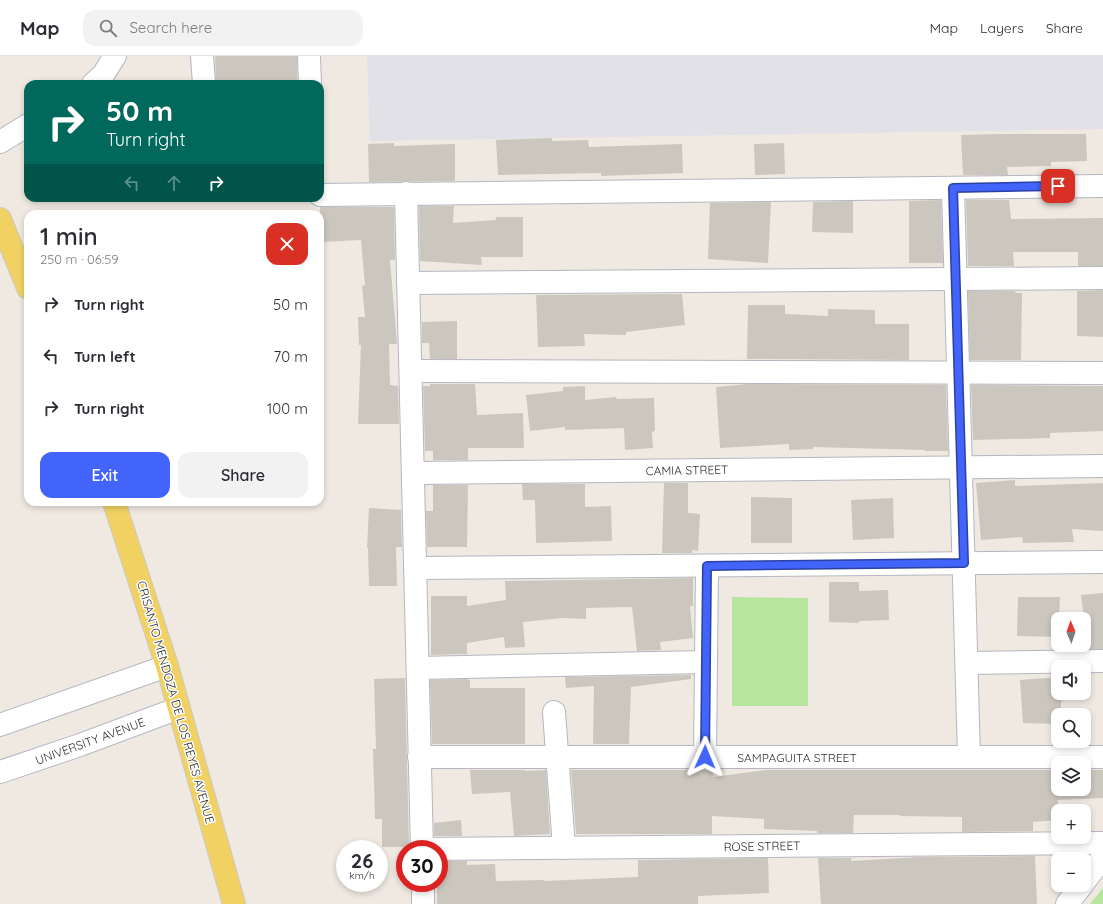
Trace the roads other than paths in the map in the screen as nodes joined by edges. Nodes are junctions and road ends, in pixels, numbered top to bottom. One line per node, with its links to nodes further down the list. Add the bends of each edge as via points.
1 (115, 56): 4 (street)
2 (202, 56): 5 (street)
3 (309, 56): 6 (street)
4 (97, 80)
5 (204, 80)
6 (310, 80)
7 (24, 127): 8 (street)
8 (0, 142)
9 (1103, 186): 10 (street)
10 (953, 188): 11 (street); 16 (street)
11 (406, 193): 12 (street); 17 (street)
12 (324, 195)
13 (0, 219): 14 (main road)
14 (24, 278)
15 (1103, 278): 16 (street)
16 (955, 279): 17 (street); 19 (street)
17 (408, 284): 18 (street)
18 (411, 371): 19 (street); 23 (street)
19 (958, 373): 20 (street); 22 (street)
20 (1103, 373)
21 (1103, 466): 22 (street, CAMIA STREET)
22 (961, 468): 23 (street, CAMIA STREET); 26 (street)
23 (413, 473): 28 (street)
24 (115, 506): 32 (main road, CRISANTO MENDOZA DE LOS REYES AVENUE)
25 (1103, 562): 26 (street)
26 (964, 563): 27 (street); 31 (street)
27 (707, 566): 28 (street); 30 (street)
28 (415, 568): 33 (street)
29 (1103, 661): 31 (street)
30 (705, 662): 33 (street); 39 (street)
31 (966, 663): 40 (street)
32 (167, 666): 34 (main road, CRISANTO MENDOZA DE LOS REYES AVENUE); 36 (street)
33 (418, 668): 37 (street)
34 (179, 708): 42 (street, UNIVERSITY AVENUE); 51 (main road, CRISANTO MENDOZA DE LOS REYES AVENUE)
35 (554, 712): 38 (street)
36 (0, 725)
37 (420, 757): 38 (street, SAMPAGUITA STREET); 43 (street)
38 (557, 757): 39 (street, SAMPAGUITA STREET); 45 (street)
39 (705, 757): 40 (street, SAMPAGUITA STREET)
40 (969, 757): 41 (street, SAMPAGUITA STREET)
41 (1103, 757)
42 (0, 772)
43 (422, 840)
44 (1103, 843): 45 (street, ROSE STREET)
45 (564, 848): 46 (street, ROSE STREET)
46 (448, 849)
47 (1103, 857): 48 (street)
48 (1091, 873)
49 (423, 892): 52 (street)
50 (1076, 892): 53 (street)
51 (234, 904)
52 (423, 904)
53 (1067, 904)

